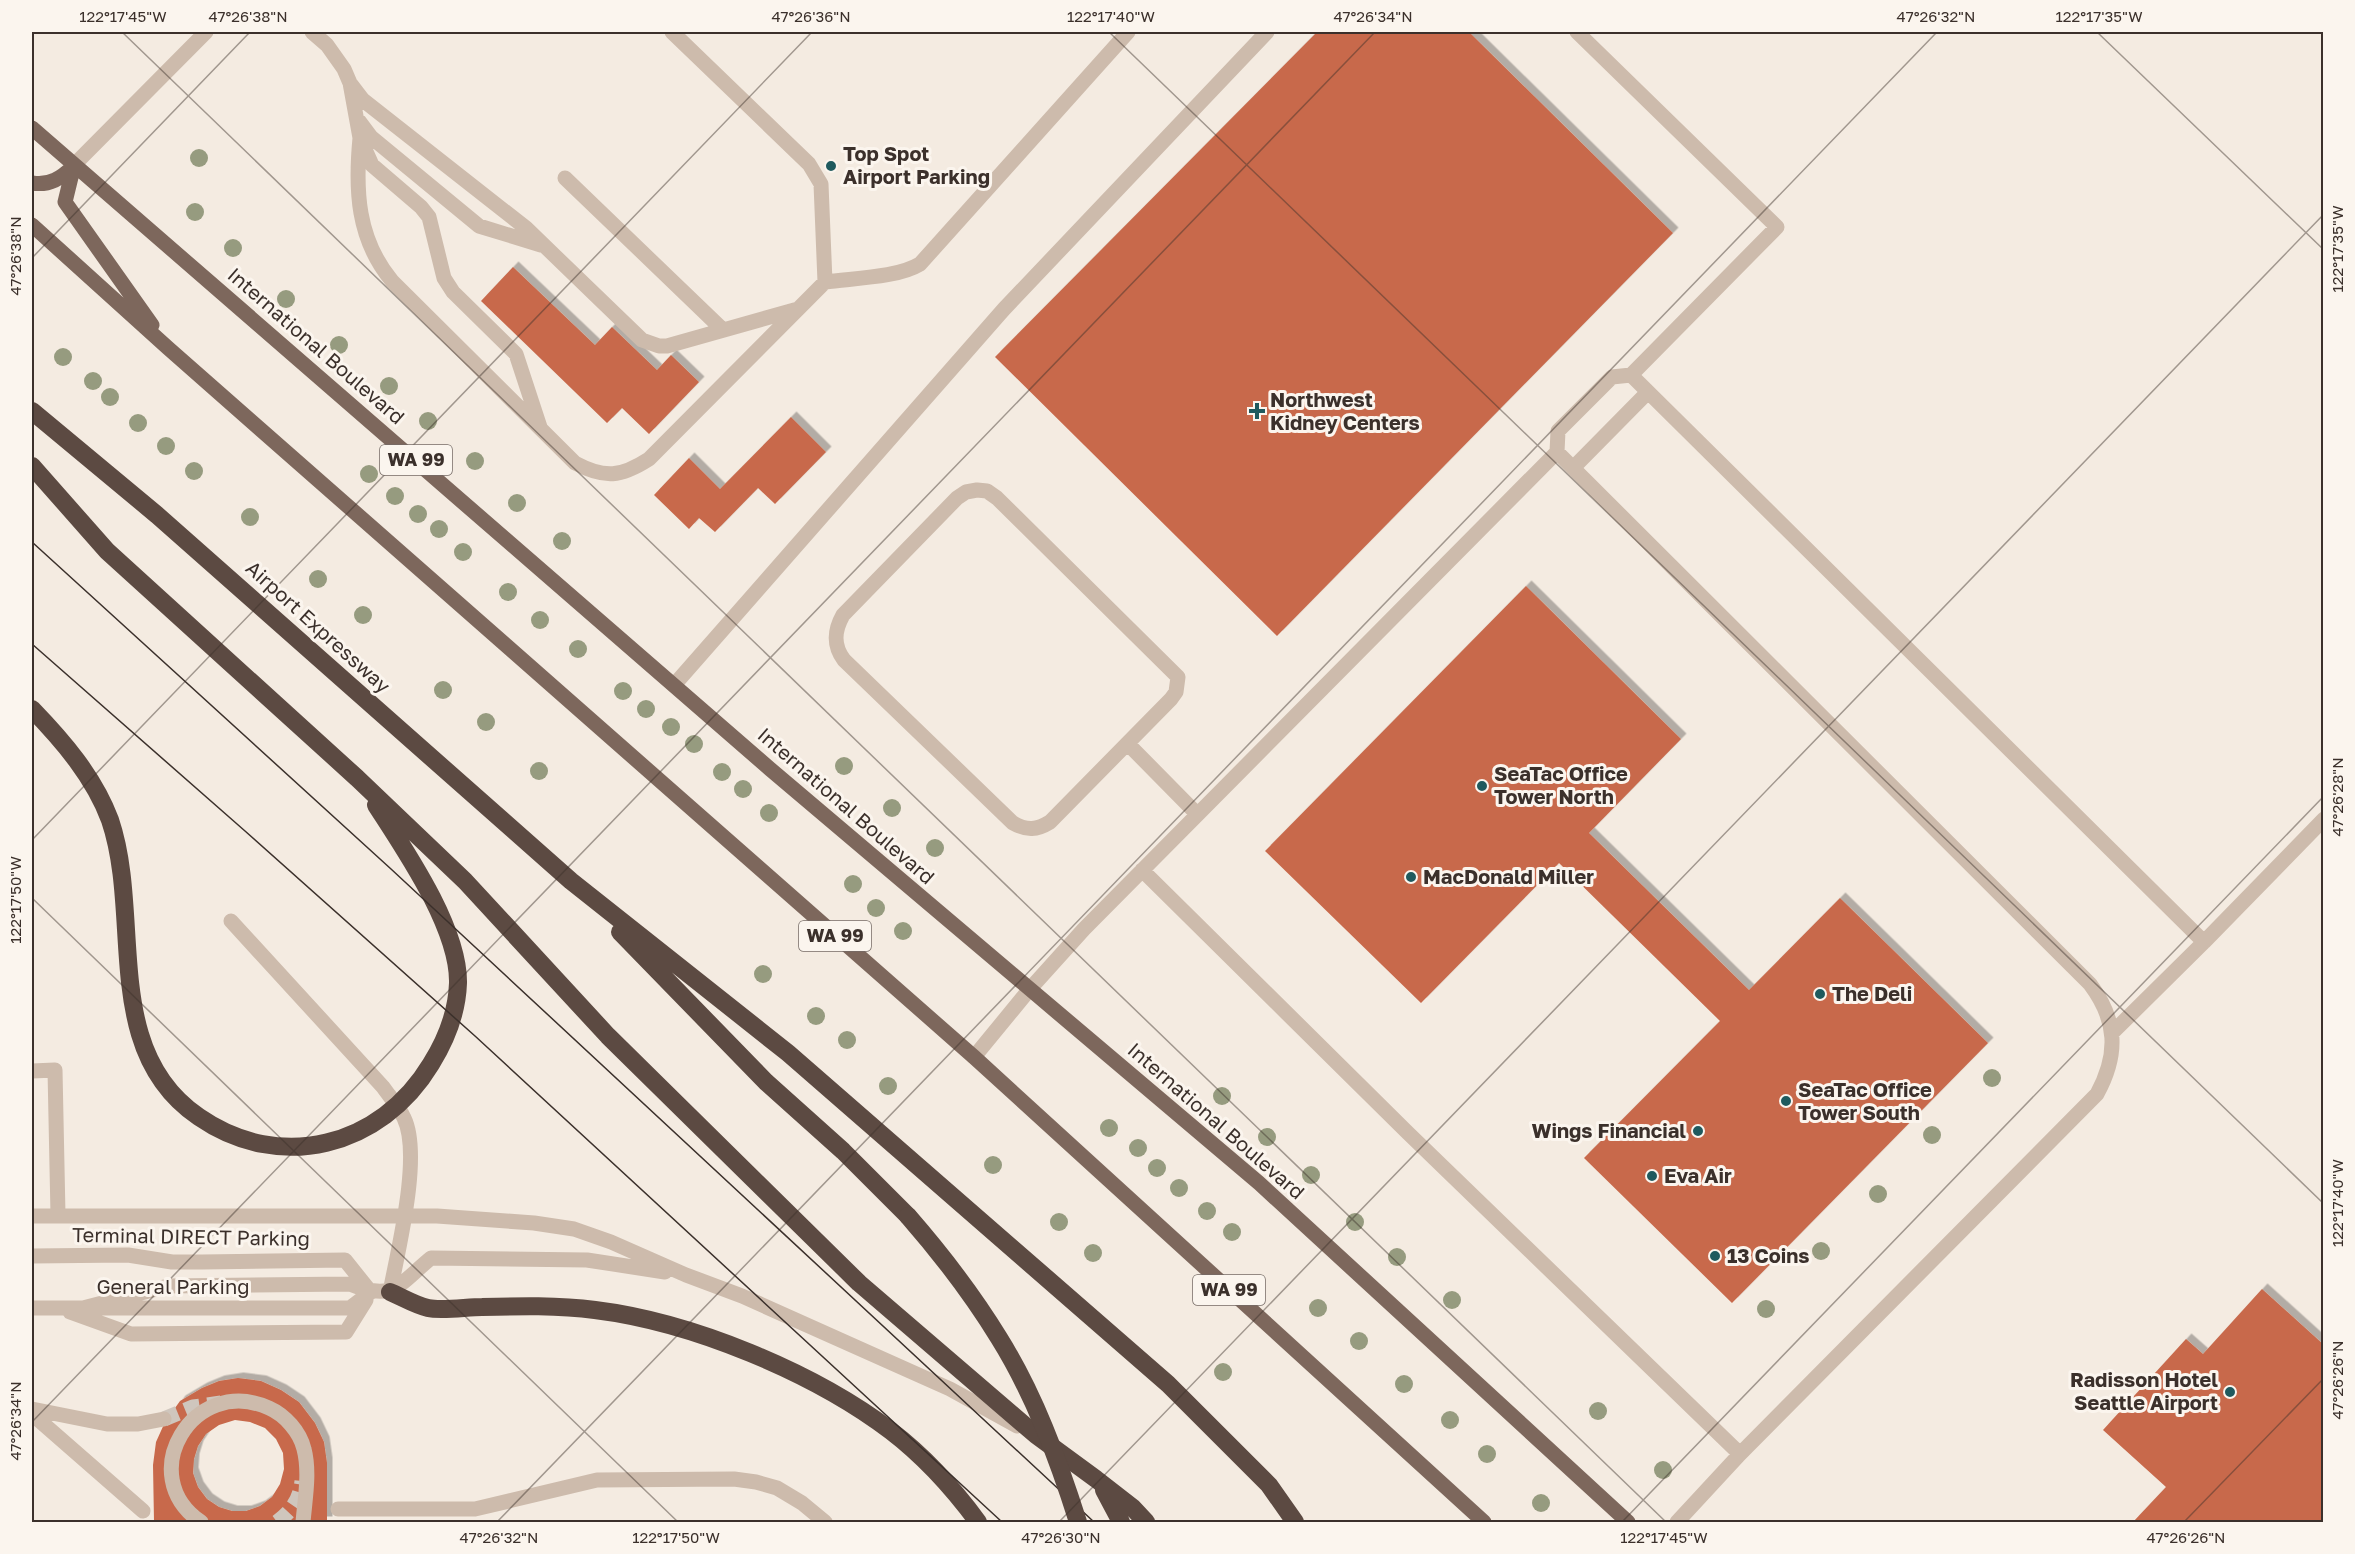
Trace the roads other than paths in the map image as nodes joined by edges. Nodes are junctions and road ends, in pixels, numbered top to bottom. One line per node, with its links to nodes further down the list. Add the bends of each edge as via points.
1 (206, 32): 11 (lane)
2 (312, 32): 7 (lane, via 345,69)
3 (672, 32): 16 (lane, via 816,174 822,193)
4 (1128, 32): 16 (lane, via 920,264 898,272)
5 (1268, 32): 27 (lane, via 1004,309)
6 (1577, 32): 20 (lane, via 1778,227)
7 (350, 83): 8 (lane); 15 (lane, via 363,100)
8 (357, 118): 10 (lane); 15 (lane, via 370,137 479,226)
9 (32, 128): 11 (main road, International Boulevard / WA 99)
10 (360, 138): 23 (lane, via 372,165 429,217 444,278 453,292 516,354); 23 (lane, via 357,184 363,226 379,265)
11 (74, 165): 13 (main road, via 62,177); 19 (main road, via 65,202); 27 (main road, International Boulevard / WA 99)
12 (566, 178): 18 (lane)
13 (32, 183)
14 (32, 225): 19 (main road, WA 99)
15 (544, 246): 18 (lane, via 649,344 667,346)
16 (825, 282): 17 (lane)
17 (799, 309): 18 (lane); 23 (lane, via 650,459 631,471 610,475 591,472 575,463)
18 (723, 330)
19 (168, 348): 39 (main road, WA 99)
20 (1631, 375): 21 (lane); 24 (lane, via 1612,377 1558,431)
21 (1648, 392): 26 (lane); 36 (lane)
22 (32, 411): 34 (highway, Airport Expressway, via 158,515)
23 (541, 430)
24 (1557, 452): 26 (lane); 31 (lane)
25 (32, 466): 30 (highway, via 107,551)
26 (1573, 468): 38 (lane, via 2090,984 2101,998)
27 (675, 684): 37 (main road, International Boulevard / WA 99)
28 (32, 709): 41 (highway, via 80,765 110,820 124,896 131,1002 152,1064 172,1093 197,1116 226,1134 265,1145 302,1148 337,1141 366,1129)
29 (1128, 744): 29 (lane, via 1050,822 1041,828 1021,827 844,660 838,652 836,627 843,615 957,498 966,492 987,491 1178,677 1171,699); 31 (lane)
30 (357, 778): 41 (highway, via 417,867 455,956 455,1008 444,1043 422,1080); 55 (highway, via 465,881 608,1036 858,1283)
31 (1197, 814): 33 (lane)
32 (2324, 819): 36 (lane)
33 (1142, 870): 37 (lane); 56 (lane)
34 (571, 881): 64 (highway, bridge, via 766,1082 909,1216 941,1254 1000,1340 1035,1409); 67 (highway, via 788,1053 1168,1384 1269,1485)
35 (231, 921): 41 (lane)
36 (2204, 942): 38 (lane)
37 (1029, 990): 39 (lane); 69 (main road, International Boulevard / WA 99, via 1260,1183)
38 (2112, 1033): 56 (lane, via 2106,1077 2097,1094)
39 (974, 1058): 68 (main road, WA 99)
40 (32, 1071): 42 (lane, via 56,1070)
41 (397, 1107): 44 (lane, via 410,1134 412,1158)
42 (58, 1215): 43 (lane); 44 (lane)
43 (32, 1216)
44 (404, 1216): 46 (lane, via 574,1229); 48 (lane)
45 (32, 1256): 47 (lane, Terminal DIRECT Parking, via 128,1255 182,1262 345,1260)
46 (686, 1275): 48 (lane, via 587,1260 431,1258); 55 (lane, via 950,1389)
47 (370, 1292): 48 (lane, General Parking); 49 (lane, General Parking, via 346,1332 131,1334); 51 (lane, General Parking, via 350,1284 168,1286); 51 (lane, General Parking, via 350,1308)
48 (390, 1292): 63 (highway, via 429,1308 596,1310 704,1336 823,1388 890,1431 955,1492)
49 (57, 1307): 50 (lane); 51 (lane)
50 (33, 1308)
51 (83, 1308)
52 (32, 1409): 54 (lane, via 107,1424)
53 (32, 1414): 59 (lane)
54 (164, 1419)
55 (1036, 1436): 57 (highway)
56 (1740, 1454): 70 (lane)
57 (1096, 1479): 65 (highway); 66 (highway)
58 (338, 1509): 62 (lane, via 475,1509 597,1480 734,1479 777,1488)
59 (142, 1511)
60 (201, 1522): 61 (lane, via 179,1500 172,1479 172,1458 178,1438 190,1420 210,1407 232,1400 255,1402 277,1412 294,1427 304,1448)
61 (303, 1522)
62 (825, 1522)
63 (978, 1522)
64 (1078, 1522)
65 (1121, 1522)
66 (1146, 1522)
67 (1295, 1522)
68 (1484, 1522)
69 (1628, 1522)
70 (1677, 1522)

